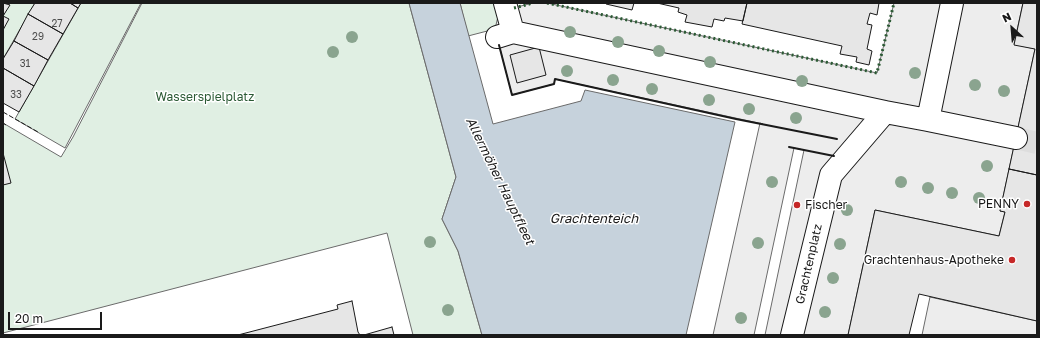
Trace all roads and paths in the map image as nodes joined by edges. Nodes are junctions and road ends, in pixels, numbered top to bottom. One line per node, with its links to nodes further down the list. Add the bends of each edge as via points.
1 (505, 3): 3 (street, via 505,34)
2 (952, 3): 4 (street)
3 (885, 112): 4 (street); 6 (street, Grachtenplatz, via 831,175)
4 (928, 120): 5 (street)
5 (1016, 138)
6 (792, 335)

